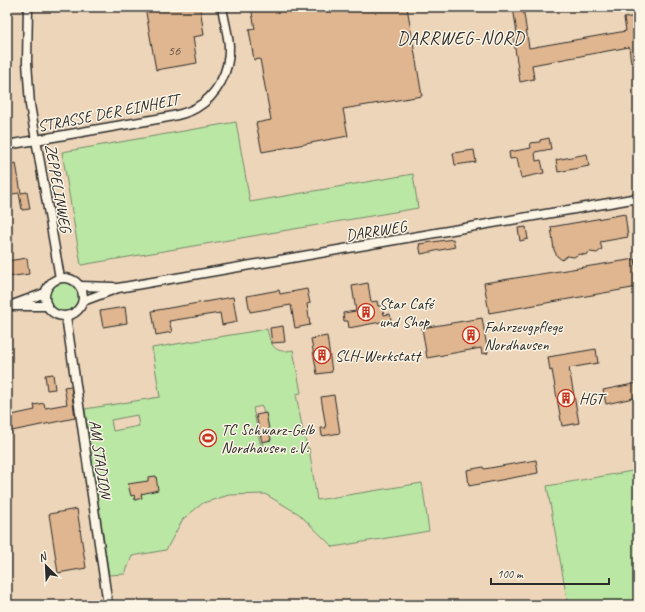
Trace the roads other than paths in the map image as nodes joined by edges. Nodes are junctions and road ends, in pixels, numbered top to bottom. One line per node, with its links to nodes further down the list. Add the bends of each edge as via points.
1 (28, 7): 3 (street, ZEPPELINWEG, via 27,62)
2 (222, 7): 3 (street, STRASSE DER EINHEIT, via 229,47 227,69 218,88 196,108 178,115)
3 (36, 140): 4 (street, STRASSE DER EINHEIT); 6 (street, ZEPPELINWEG)
4 (7, 145)
5 (638, 198): 8 (street, DARRWEG)
6 (60, 278): 7 (street, DARRWEG, via 72,279); 9 (street, via 50,284)
7 (80, 286): 8 (street, DARRWEG); 10 (street)
8 (118, 288): 10 (street, DARRWEG)
9 (45, 293): 11 (street); 11 (street, via 7,306)
10 (83, 301): 12 (street, DARRWEG, via 77,311)
11 (47, 306): 12 (street, via 55,314)
12 (66, 316): 13 (street, AM STADION)
13 (108, 605)

